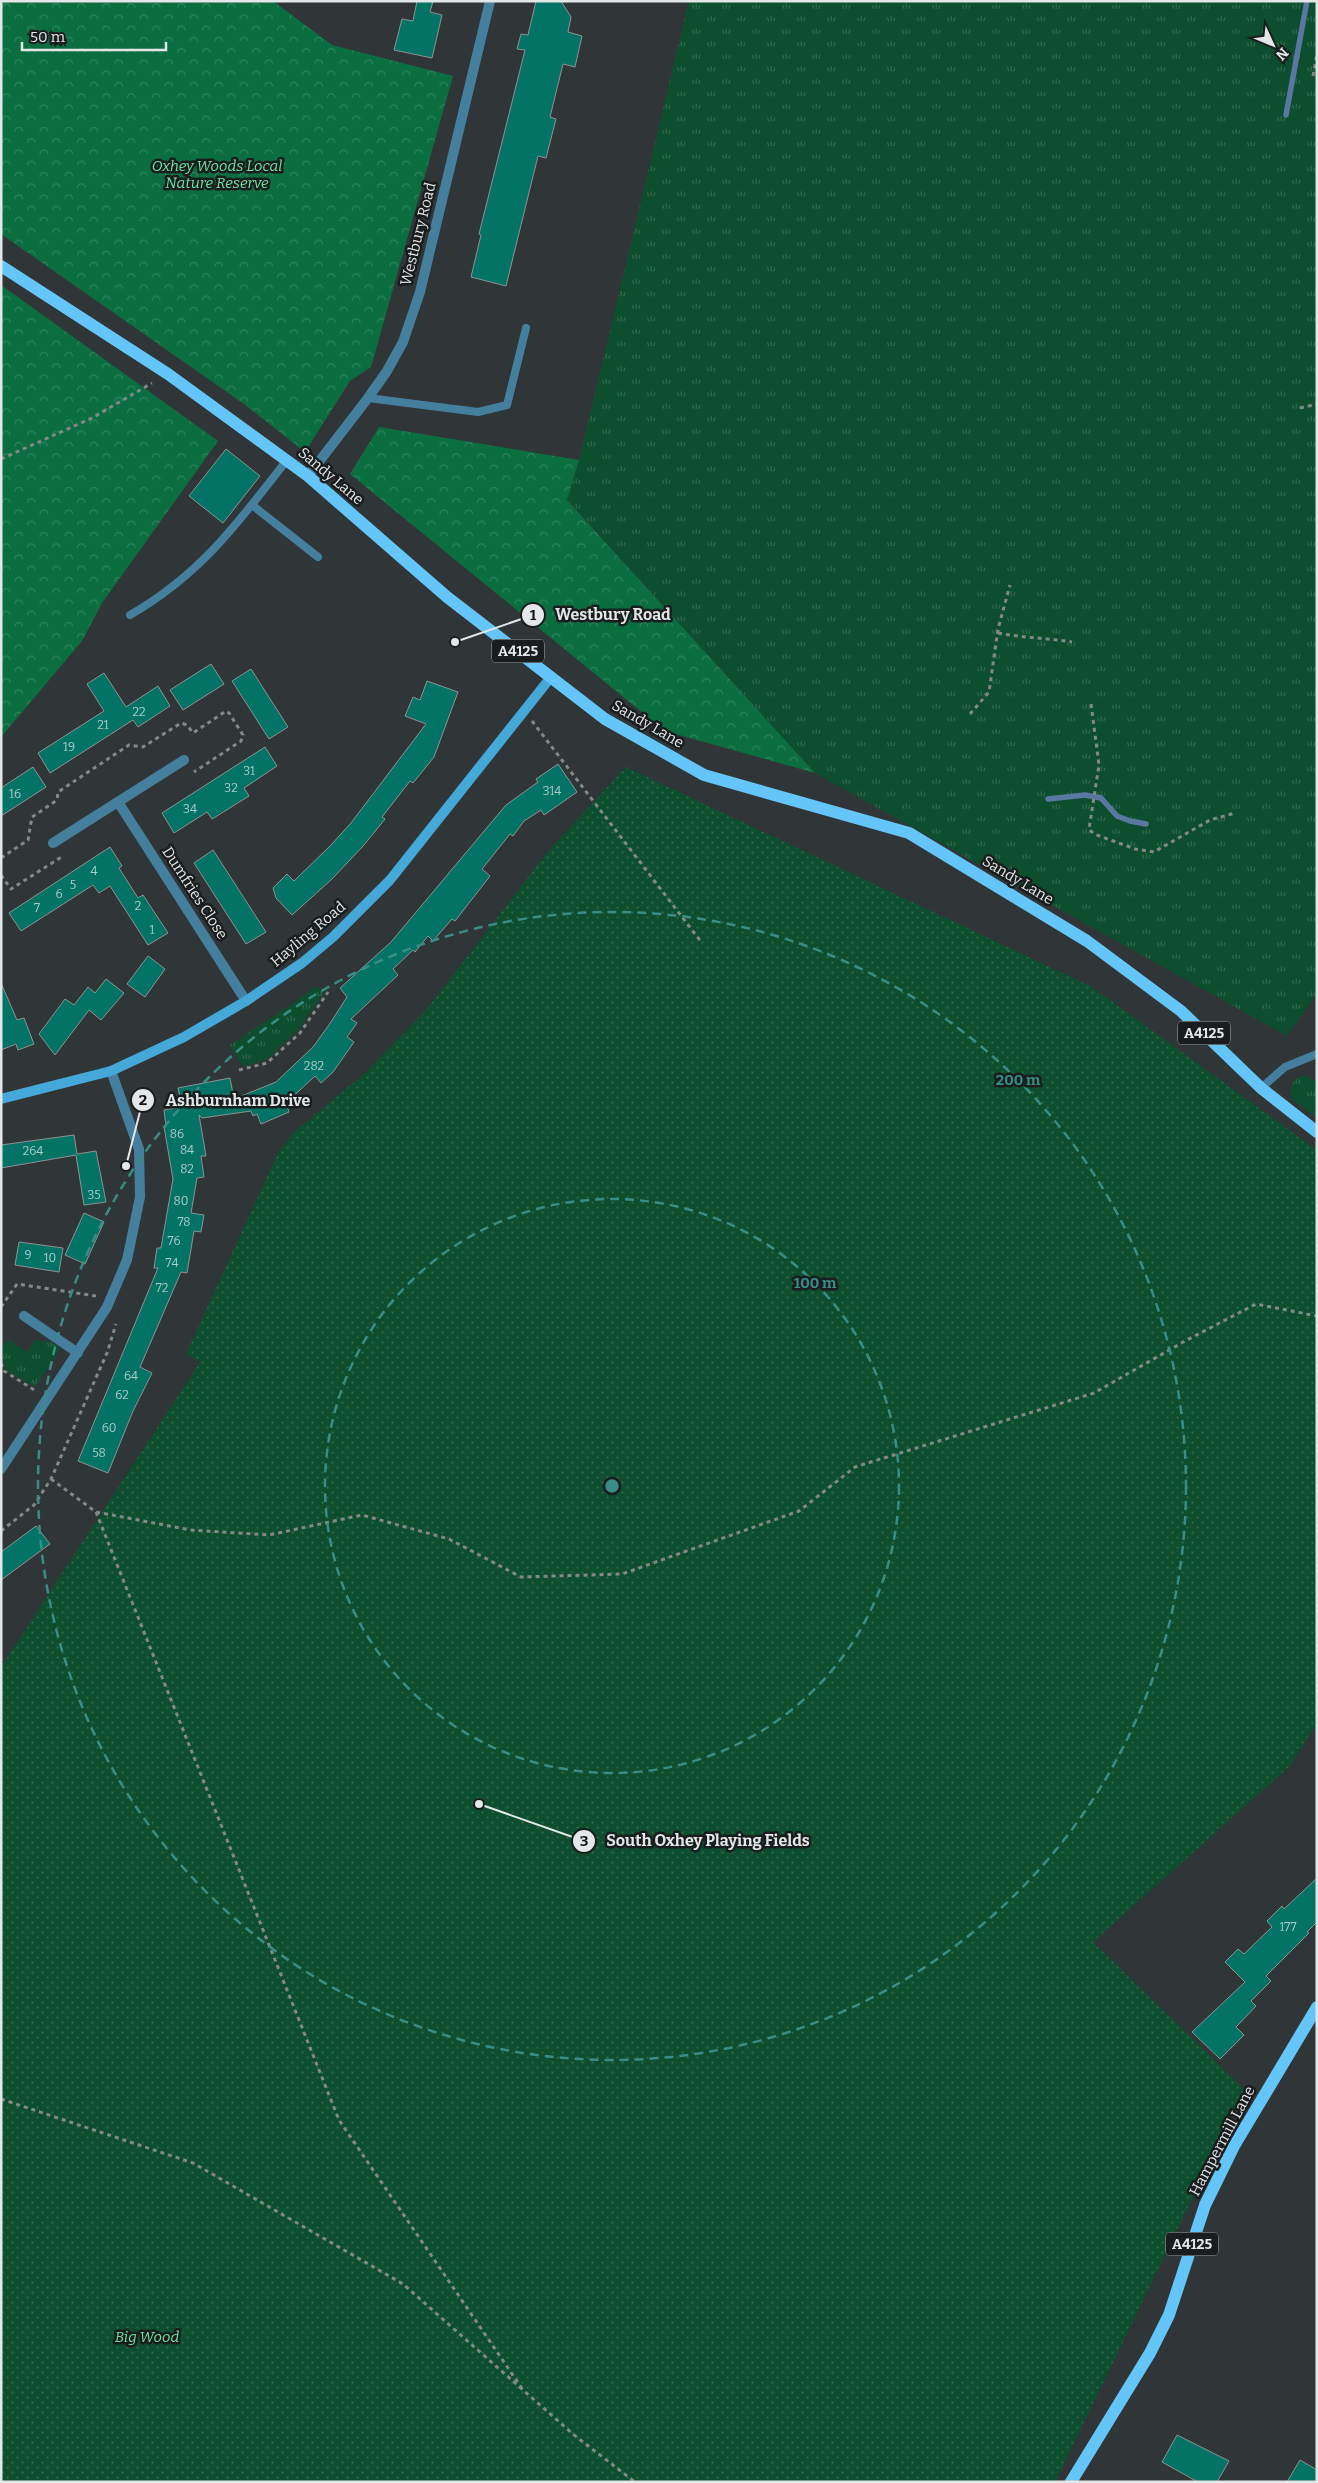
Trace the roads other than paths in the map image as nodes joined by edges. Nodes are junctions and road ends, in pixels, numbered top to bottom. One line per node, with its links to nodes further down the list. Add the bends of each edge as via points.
1 (490, 1): 4 (street, Westbury Road, via 420,292 403,342)
2 (1, 266): 5 (main road, Sandy Lane / A4125, via 168,374)
3 (526, 328): 4 (lane, via 507,405 478,412)
4 (368, 398): 6 (street, Westbury Road)
5 (286, 460): 6 (main road, Sandy Lane / A4125); 7 (lane)
6 (308, 476): 10 (main road, Sandy Lane / A4125, via 447,597)
7 (252, 505): 8 (lane); 9 (lane, via 213,552 182,581)
8 (318, 557)
9 (130, 615)
10 (551, 677): 14 (street, Hayling Road, via 390,880 333,937 302,963); 17 (main road, Sandy Lane / A4125, via 605,719 704,775 909,833 1087,941 1181,1011)
11 (184, 760): 12 (street)
12 (118, 802): 13 (street); 14 (street, Dumfries Close)
13 (53, 843)
14 (246, 1001): 16 (street, Hayling Road, via 184,1037)
15 (1317, 1054): 17 (lane, via 1285,1067)
16 (112, 1071): 18 (street, Hayling Road); 21 (street, via 138,1149 140,1197 127,1260 112,1298)
17 (1261, 1088): 19 (main road, Sandy Lane / A4125)
18 (1, 1099)
19 (1317, 1132)
20 (24, 1316): 21 (street)
21 (78, 1353): 22 (street)
22 (1, 1469)
23 (1317, 2007): 24 (main road, Hampermill Lane / A4125, via 1234,2146 1205,2204 1169,2315 1150,2353)
24 (1071, 2482)

